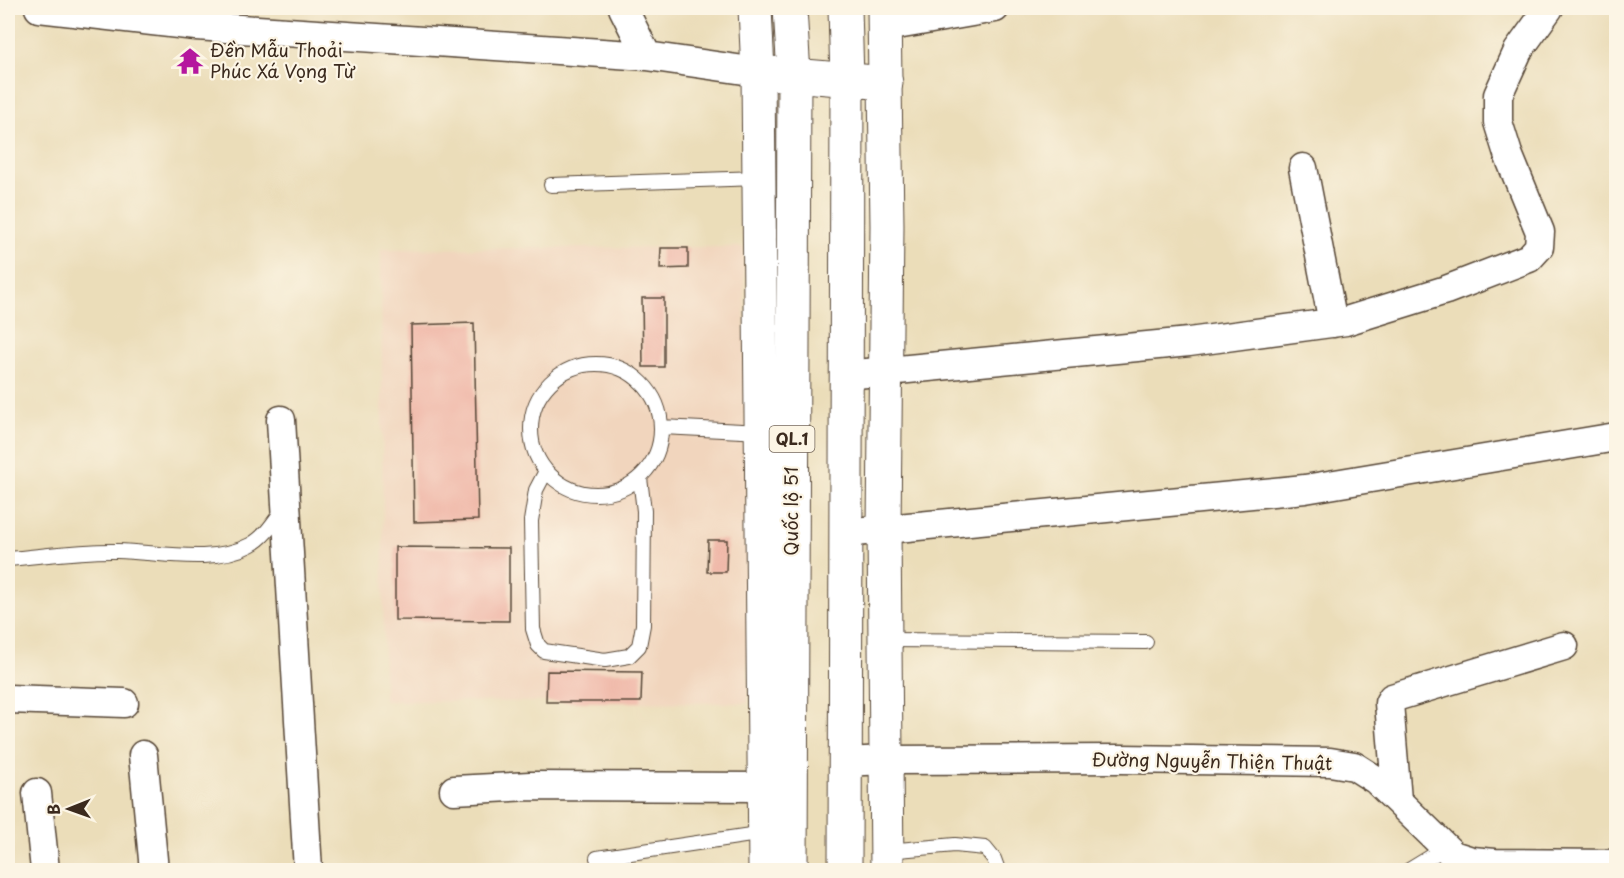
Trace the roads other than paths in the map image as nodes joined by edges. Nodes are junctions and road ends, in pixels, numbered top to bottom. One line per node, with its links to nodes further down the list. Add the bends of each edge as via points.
1 (39, 8): 8 (street)
2 (623, 8): 10 (street)
3 (755, 8): 11 (main road, Quốc lộ 51 / QL.1)
4 (790, 8): 12 (main road, Quốc lộ 51 / QL.1)
5 (845, 8): 13 (main road)
6 (995, 8): 9 (street)
7 (1549, 8): 18 (street, via 1518,51 1498,95 1498,122 1540,232 1539,246 1529,258 1446,291)
8 (196, 17): 10 (street)
9 (884, 17): 14 (main road)
10 (647, 56): 11 (street)
11 (759, 72): 12 (main road); 16 (main road, Quốc lộ 51 / QL.1)
12 (794, 75): 13 (main road); 23 (main road, Quốc lộ 51 / QL.1)
13 (847, 80): 14 (main road); 20 (main road)
14 (886, 83): 19 (main road)
15 (1303, 168): 18 (street)
16 (759, 178): 17 (lane); 23 (main road, Quốc lộ 51 / QL.1)
17 (551, 185)
18 (1333, 323): 19 (street, via 1189,342)
19 (885, 372): 20 (street); 28 (main road)
20 (846, 375): 29 (main road)
21 (280, 420): 27 (street)
22 (662, 427): 23 (lane); 25 (lane, via 654,397 622,368 594,362 567,369 545,387 532,412 531,440); 26 (lane, via 656,455)
23 (777, 432): 39 (main road, Quốc lộ 51 / QL.1); 52 (main road, Quốc lộ 51 / QL.1)
24 (1617, 438): 28 (street, via 1305,489)
25 (546, 471): 26 (lane, via 562,486 588,495 616,492); 26 (lane, via 536,490 531,521 533,629 544,651 605,660 629,656 639,646 643,625 644,511)
26 (640, 478)
27 (285, 506): 30 (lane, via 266,533 249,545 217,555 117,551); 50 (street)
28 (884, 530): 29 (street); 31 (main road)
29 (845, 533): 38 (main road)
30 (8, 559)
31 (884, 640): 32 (lane); 37 (main road)
32 (1146, 642)
33 (1564, 646): 42 (street, via 1392,698 1389,703)
34 (8, 699): 35 (street)
35 (124, 703)
36 (143, 756): 49 (street)
37 (886, 760): 38 (street, Đường Nguyễn Thiện Thuật); 42 (street, Đường Nguyễn Thiện Thuật, via 1330,762 1354,766); 46 (main road)
38 (844, 762): 53 (main road)
39 (764, 788): 40 (street, via 530,786); 43 (main road, Quốc lộ 51 / QL.1)
40 (454, 790)
41 (37, 794): 48 (street)
42 (1397, 800): 44 (street, Đường Nguyễn Thiện Thuật)
43 (765, 832): 45 (lane); 51 (main road, Quốc lộ 51 / QL.1)
44 (1446, 848): 47 (street, Đường Nguyễn Thiện Thuật, via 1453,855 1472,861); 55 (lane)
45 (597, 858)
46 (887, 861): 54 (lane, via 955,845 985,848)
47 (1617, 864)
48 (45, 870)
49 (154, 870)
50 (308, 870)
51 (765, 870)
52 (791, 870)
53 (844, 870)
54 (998, 870)
55 (1409, 870)

